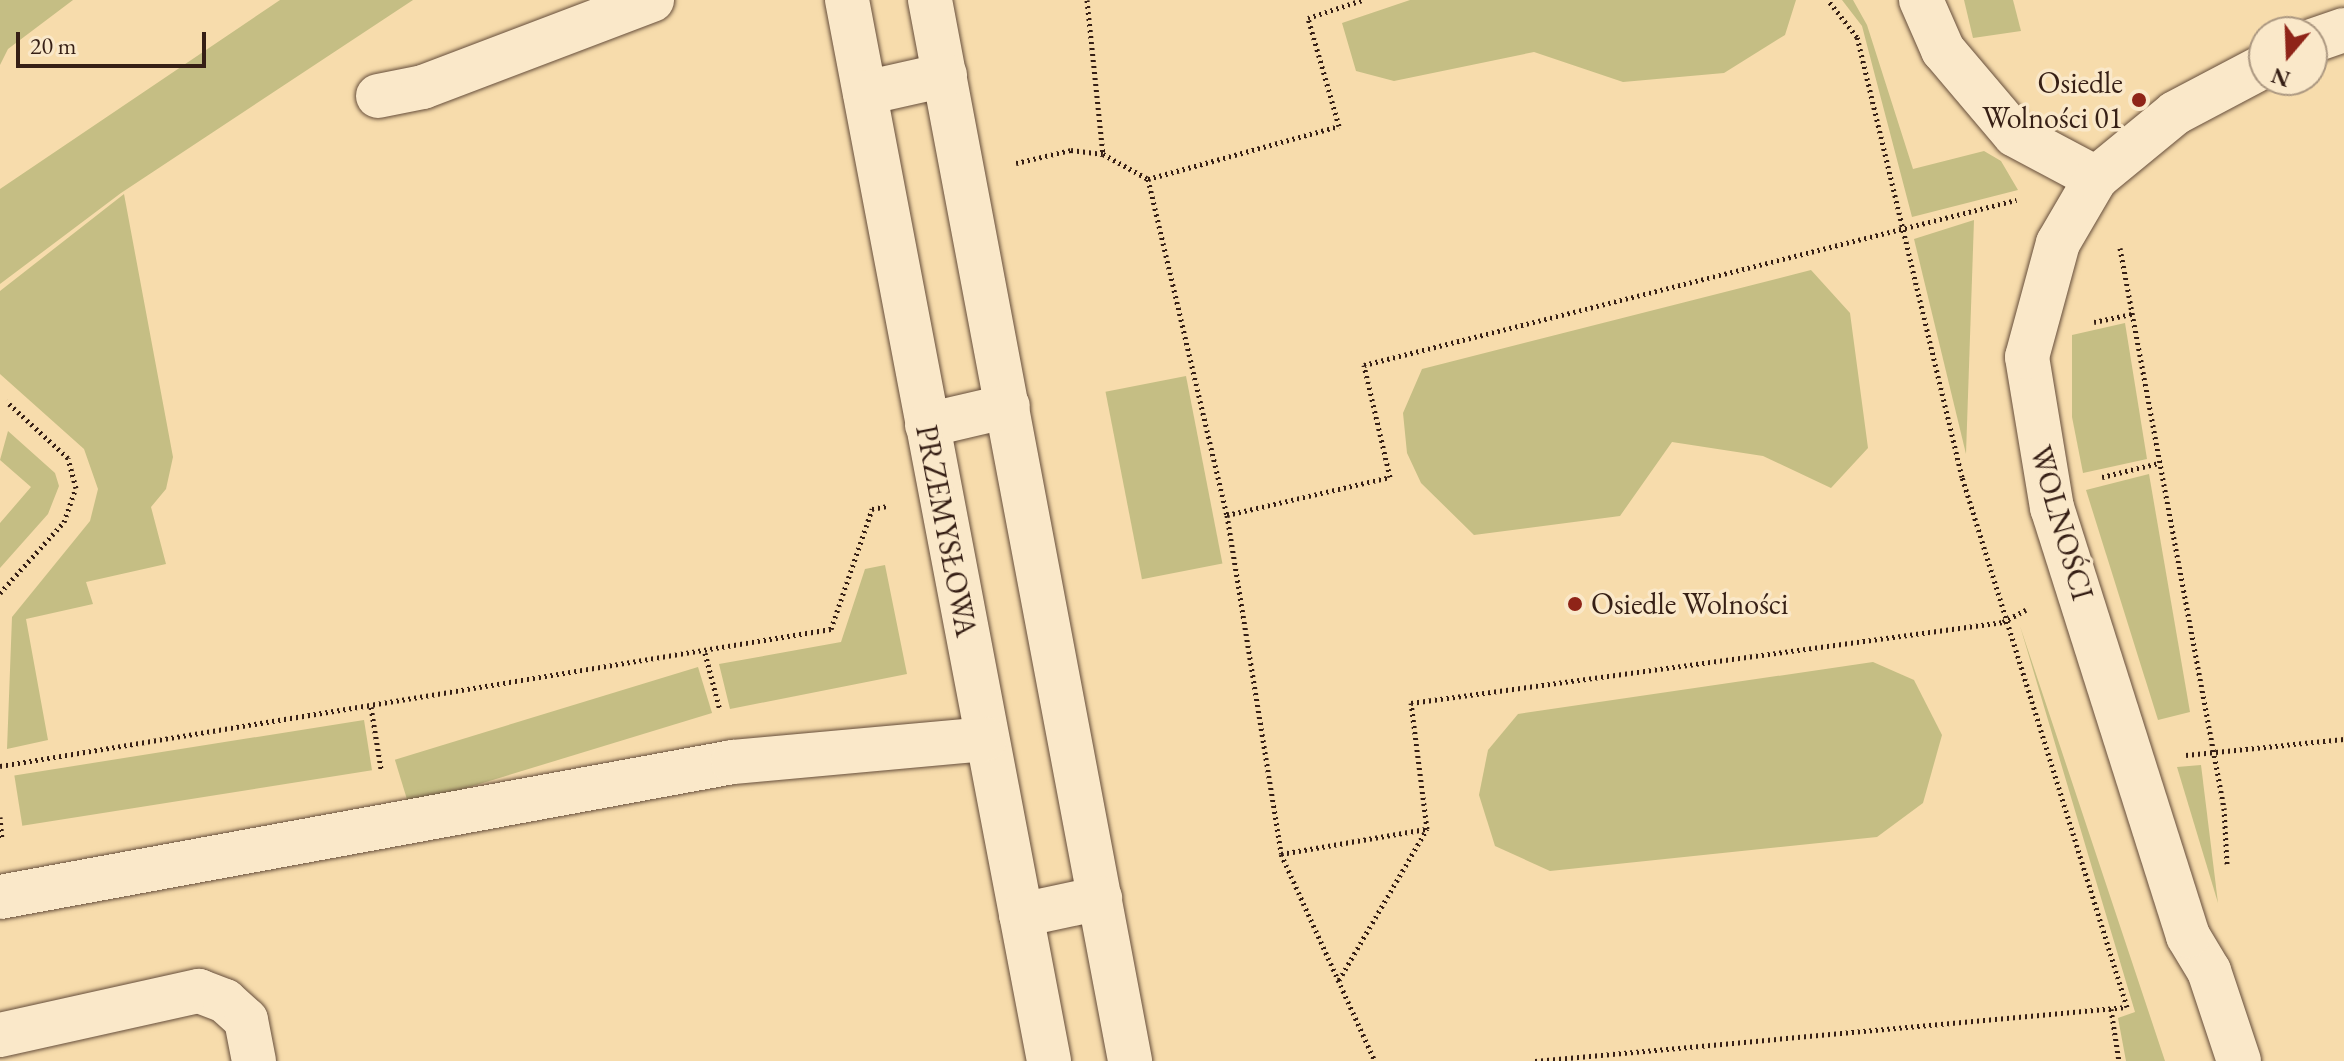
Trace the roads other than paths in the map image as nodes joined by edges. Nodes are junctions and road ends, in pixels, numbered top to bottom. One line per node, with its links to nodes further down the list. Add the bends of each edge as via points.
1 (652, 0): 8 (street, via 423,87)
2 (847, 0): 7 (street, PRZEMYSŁOWA)
3 (930, 0): 6 (street)
4 (1921, 0): 9 (street, via 1943,50 2015,135)
5 (2248, 74): 9 (street, WOLNOŚCI, via 2175,113)
6 (945, 75): 7 (street); 10 (street)
7 (865, 93): 11 (street, PRZEMYSŁOWA)
8 (378, 96)
9 (2096, 178): 20 (street, WOLNOŚCI, via 2058,243 2027,357 2040,463 2188,936 2209,971)
10 (1008, 406): 11 (street); 14 (street)
11 (927, 425): 12 (street, PRZEMYSŁOWA)
12 (985, 739): 13 (street, via 733,762); 15 (street, PRZEMYSŁOWA)
13 (0, 897)
14 (1100, 898): 15 (street); 19 (street)
15 (1021, 915): 18 (street, PRZEMYSŁOWA)
16 (0, 1035): 17 (street, via 199,991 225,1001 246,1020)
17 (254, 1061)
18 (1049, 1061)
19 (1130, 1061)
20 (2239, 1061)

